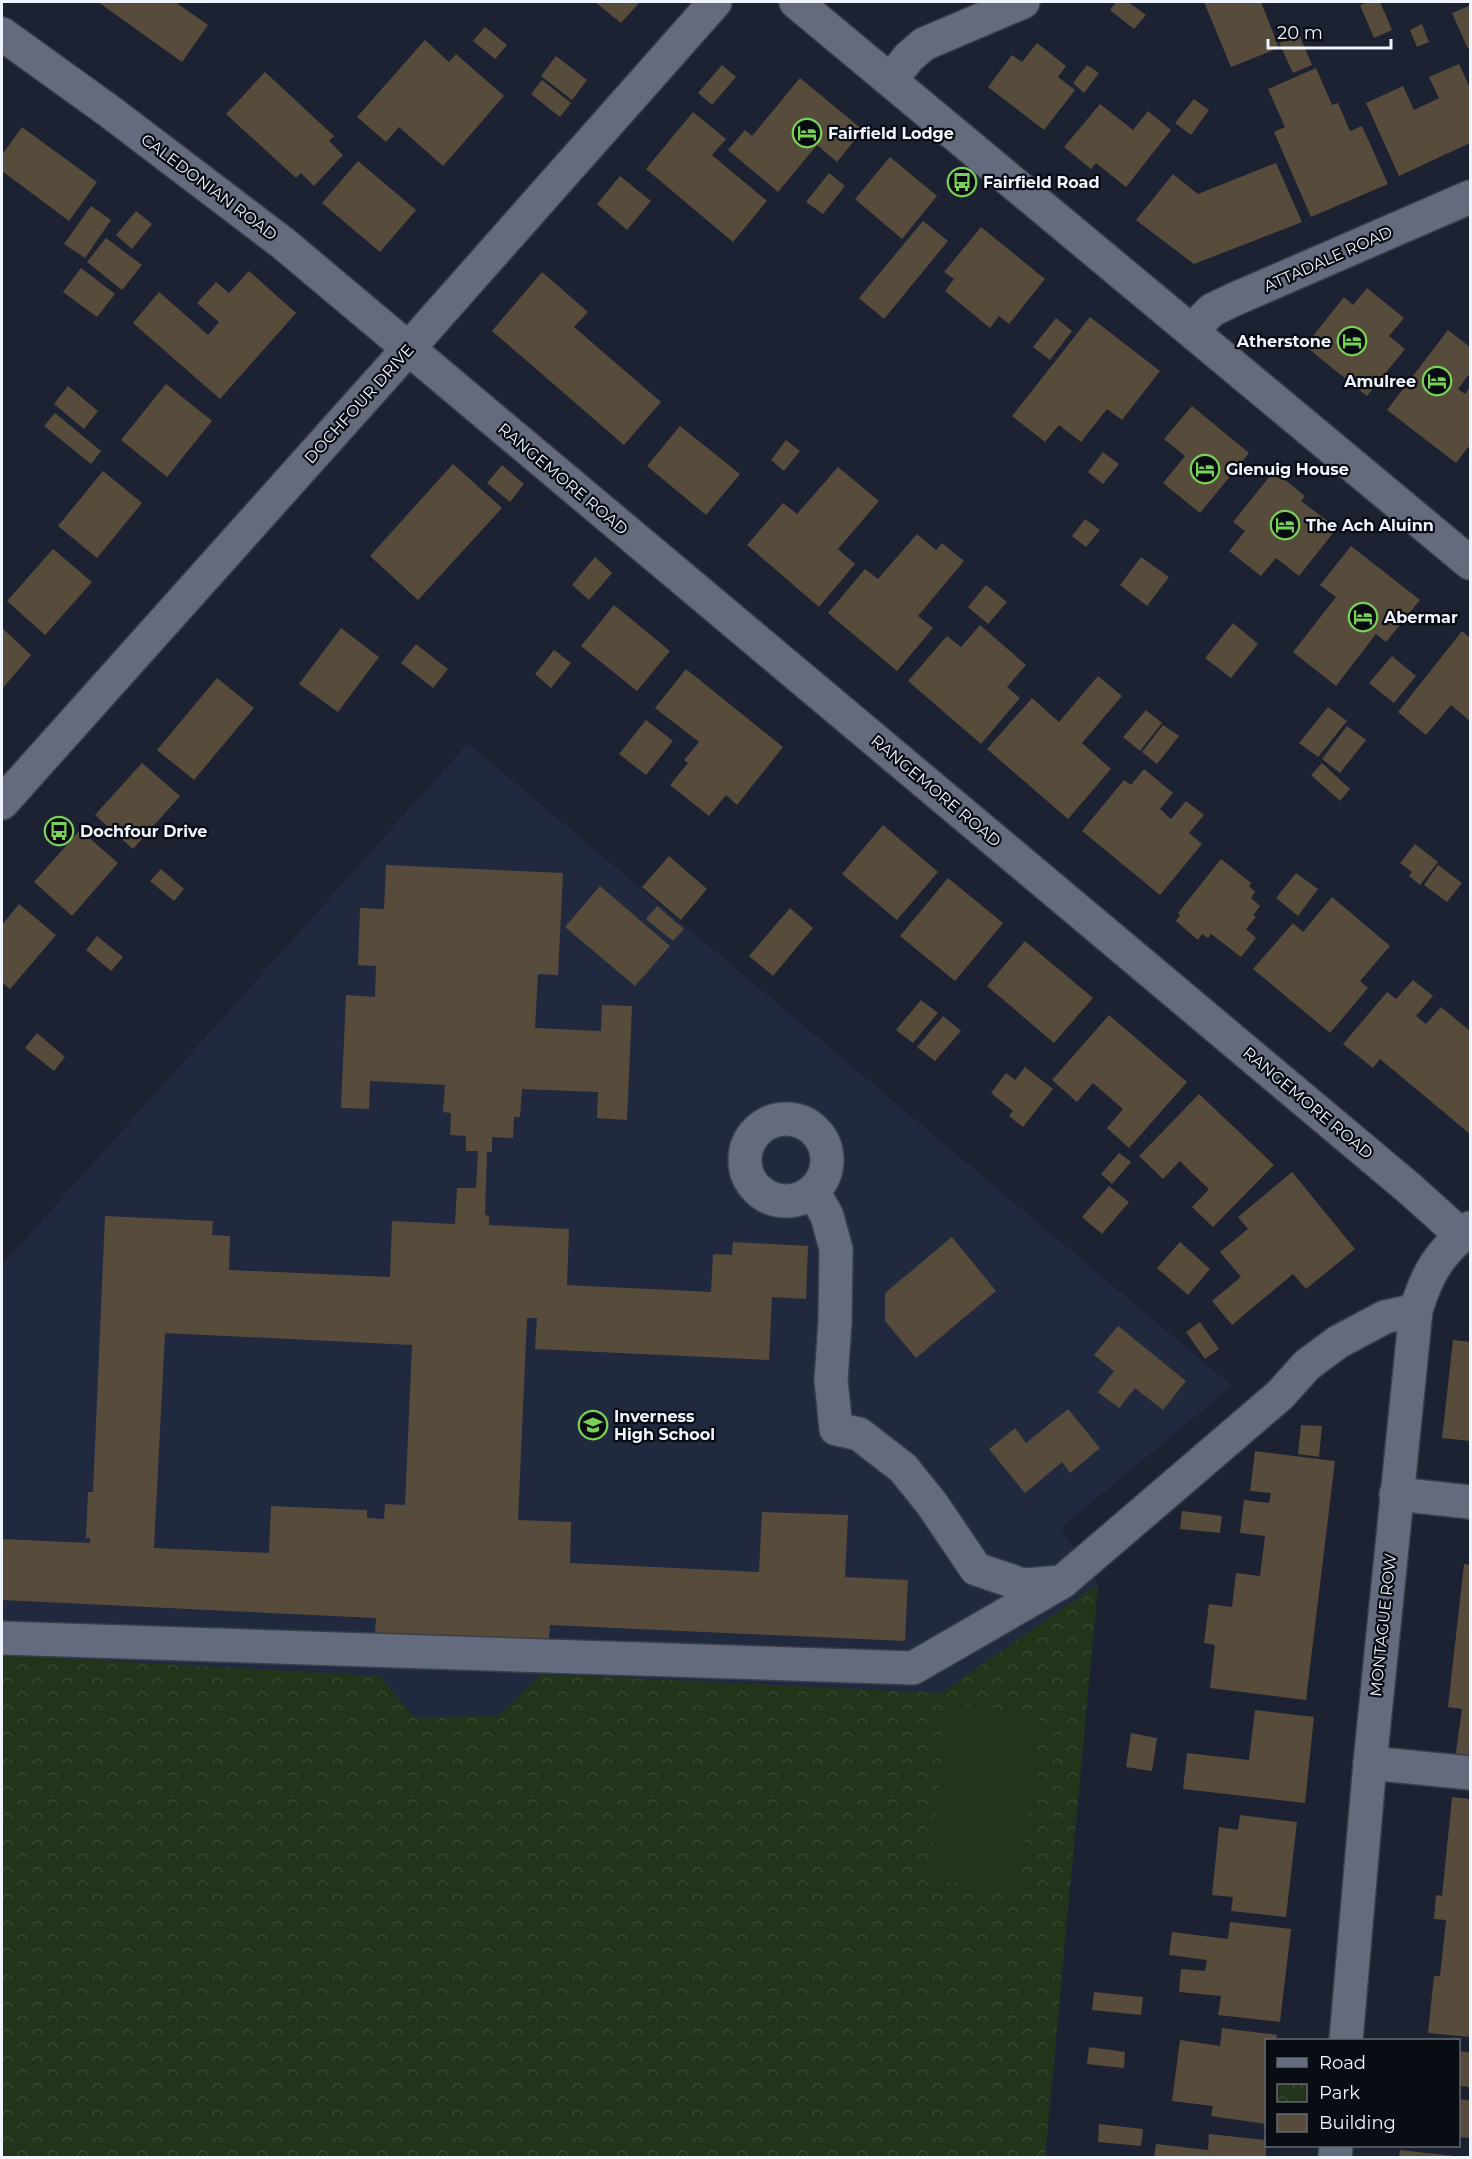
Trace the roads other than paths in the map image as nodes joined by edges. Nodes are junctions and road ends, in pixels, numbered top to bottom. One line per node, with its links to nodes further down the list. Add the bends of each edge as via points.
1 (715, 2): 8 (street, DOCHFOUR DRIVE)
2 (796, 2): 5 (street)
3 (1023, 2): 5 (street, via 924,45)
4 (2, 34): 8 (street, CALEDONIAN ROAD, via 284,244)
5 (891, 79): 7 (street)
6 (1470, 197): 7 (street, ATTADALE ROAD, via 1212,310)
7 (1192, 330): 9 (street)
8 (408, 349): 10 (street, DOCHFOUR DRIVE); 12 (street, RANGEMORE ROAD)
9 (1470, 563)
10 (2, 803)
11 (813, 1191): 16 (street, via 827,1216 836,1249 831,1380 836,1429 859,1434 903,1468 976,1569 1023,1585)
12 (1466, 1232): 13 (street, MONTAGUE ROW, via 1440,1257 1425,1281)
13 (1416, 1310): 14 (street, MONTAGUE ROW); 16 (street, via 1385,1317 1338,1342 1307,1365 1280,1395)
14 (1396, 1494): 15 (street); 18 (street, MONTAGUE ROW)
15 (1470, 1502)
16 (1062, 1582): 17 (street, via 913,1668)
17 (2, 1638)
18 (1370, 1763): 19 (street); 20 (street, MONTAGUE ROW)
19 (1470, 1773)
20 (1346, 2039)

